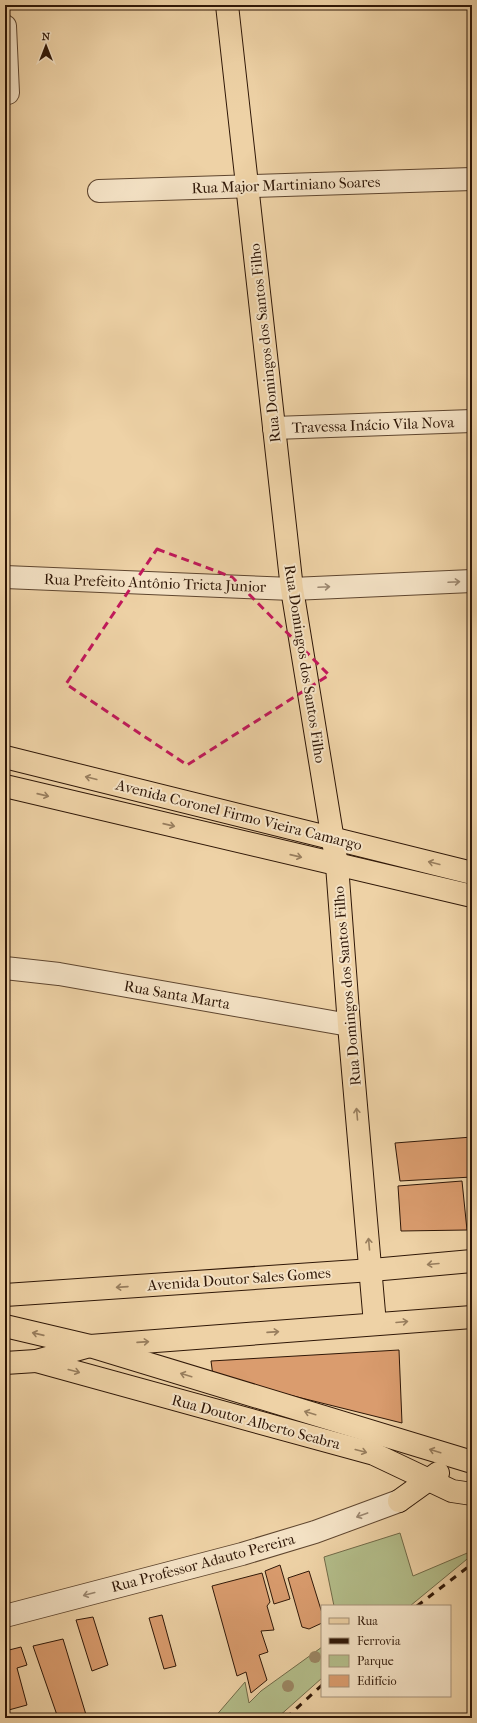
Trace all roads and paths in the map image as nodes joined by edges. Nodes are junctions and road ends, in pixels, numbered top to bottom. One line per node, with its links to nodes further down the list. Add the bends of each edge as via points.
1 (227, 5): 5 (main road, Rua Domingos dos Santos Filho)
2 (5, 26): 3 (street)
3 (6, 93)
4 (472, 179): 5 (street, Rua Major Martiniano Soares)
5 (248, 186): 6 (street, Rua Major Martiniano Soares); 8 (main road, Rua Domingos dos Santos Filho)
6 (99, 191)
7 (472, 421): 8 (street, Travessa Inácio Vila Nova)
8 (274, 428): 11 (main road, Rua Domingos dos Santos Filho)
9 (5, 577): 11 (street, Rua Prefeito Antônio Tricta Junior)
10 (472, 581): 11 (street, Rua Prefeito Antônio Tricta Junior, one-way to 10)
11 (292, 589): 14 (main road, Rua Domingos dos Santos Filho)
12 (5, 757): 14 (main road, Avenida Coronel Firmo Vieira Camargo, one-way to 12)
13 (5, 786): 15 (main road, Avenida Coronel Firmo Vieira Camargo, one-way to 15)
14 (333, 838): 15 (main road, Rua Domingos dos Santos Filho); 16 (main road, Avenida Coronel Firmo Vieira Camargo, one-way to 14)
15 (337, 866): 17 (main road, Avenida Coronel Firmo Vieira Camargo); 19 (main road, Rua Domingos dos Santos Filho)
16 (472, 873)
17 (472, 896)
18 (5, 968): 19 (street, Rua Santa Marta, via 60,974)
19 (349, 1025): 21 (main road, Rua Domingos dos Santos Filho, one-way to 19)
20 (472, 1261): 21 (main road, Avenida Doutor Sales Gomes, one-way to 21)
21 (372, 1270): 22 (main road, Avenida Doutor Sales Gomes, one-way to 22); 24 (main road, Rua Domingos dos Santos Filho)
22 (5, 1296)
23 (472, 1317): 24 (main road, one-way to 23)
24 (376, 1324): 26 (main road, one-way to 24)
25 (5, 1326): 26 (main road, one-way to 25)
26 (90, 1346): 27 (main road); 29 (main road, Rua Doutor Alberto Seabra, one-way to 26)
27 (36, 1361): 28 (main road); 31 (main road, Rua Doutor Alberto Seabra, one-way to 31, via 374,1454)
28 (5, 1363)
29 (472, 1462)
30 (472, 1471): 31 (main road, via 441,1471)
31 (428, 1480): 32 (main road, Rua Doutor Alberto Seabra, via 452,1491); 33 (main road)
32 (472, 1494)
33 (399, 1501): 34 (street, Rua Professor Adauto Pereira, one-way to 34, via 315,1532 242,1554)
34 (5, 1616)

